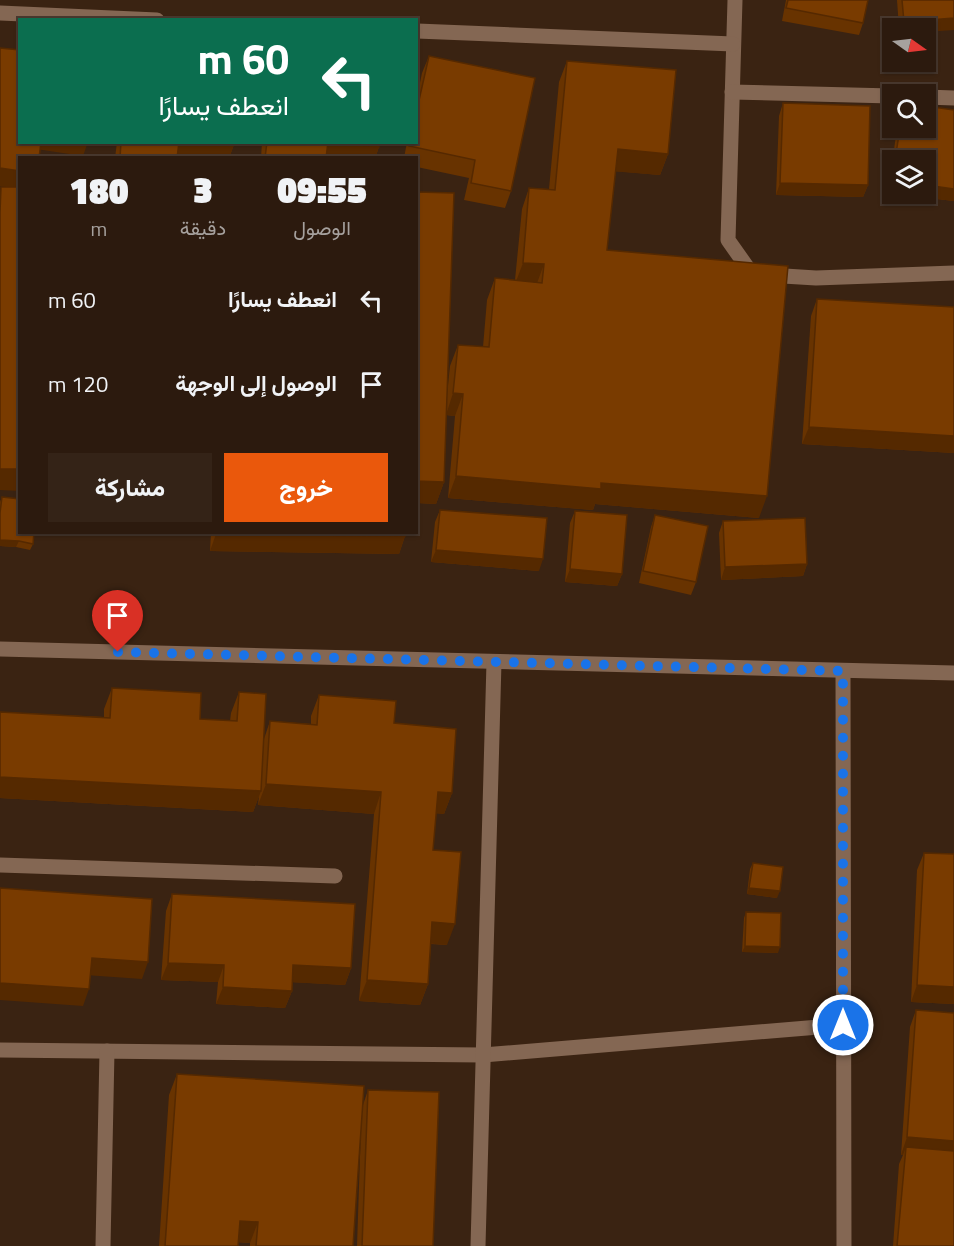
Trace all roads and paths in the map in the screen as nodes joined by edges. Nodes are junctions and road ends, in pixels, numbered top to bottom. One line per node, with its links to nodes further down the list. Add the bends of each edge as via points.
1 (735, 0): 5 (street)
2 (0, 13): 3 (street)
3 (112, 18)
4 (418, 31): 5 (street)
5 (734, 44): 6 (street)
6 (732, 92): 7 (street); 10 (street, via 728,240 752,274 816,278)
7 (882, 96)
8 (936, 98): 9 (street)
9 (954, 98)
10 (954, 273)
11 (0, 649): 12 (street)
12 (494, 662): 13 (street); 20 (street)
13 (843, 671): 14 (street); 17 (street)
14 (954, 674)
15 (0, 865): 16 (street)
16 (335, 876)
17 (843, 1025): 20 (street); 23 (street)
18 (0, 1050): 19 (street)
19 (107, 1051): 20 (street); 21 (street)
20 (483, 1055): 22 (street)
21 (103, 1246)
22 (478, 1246)
23 (844, 1246)

